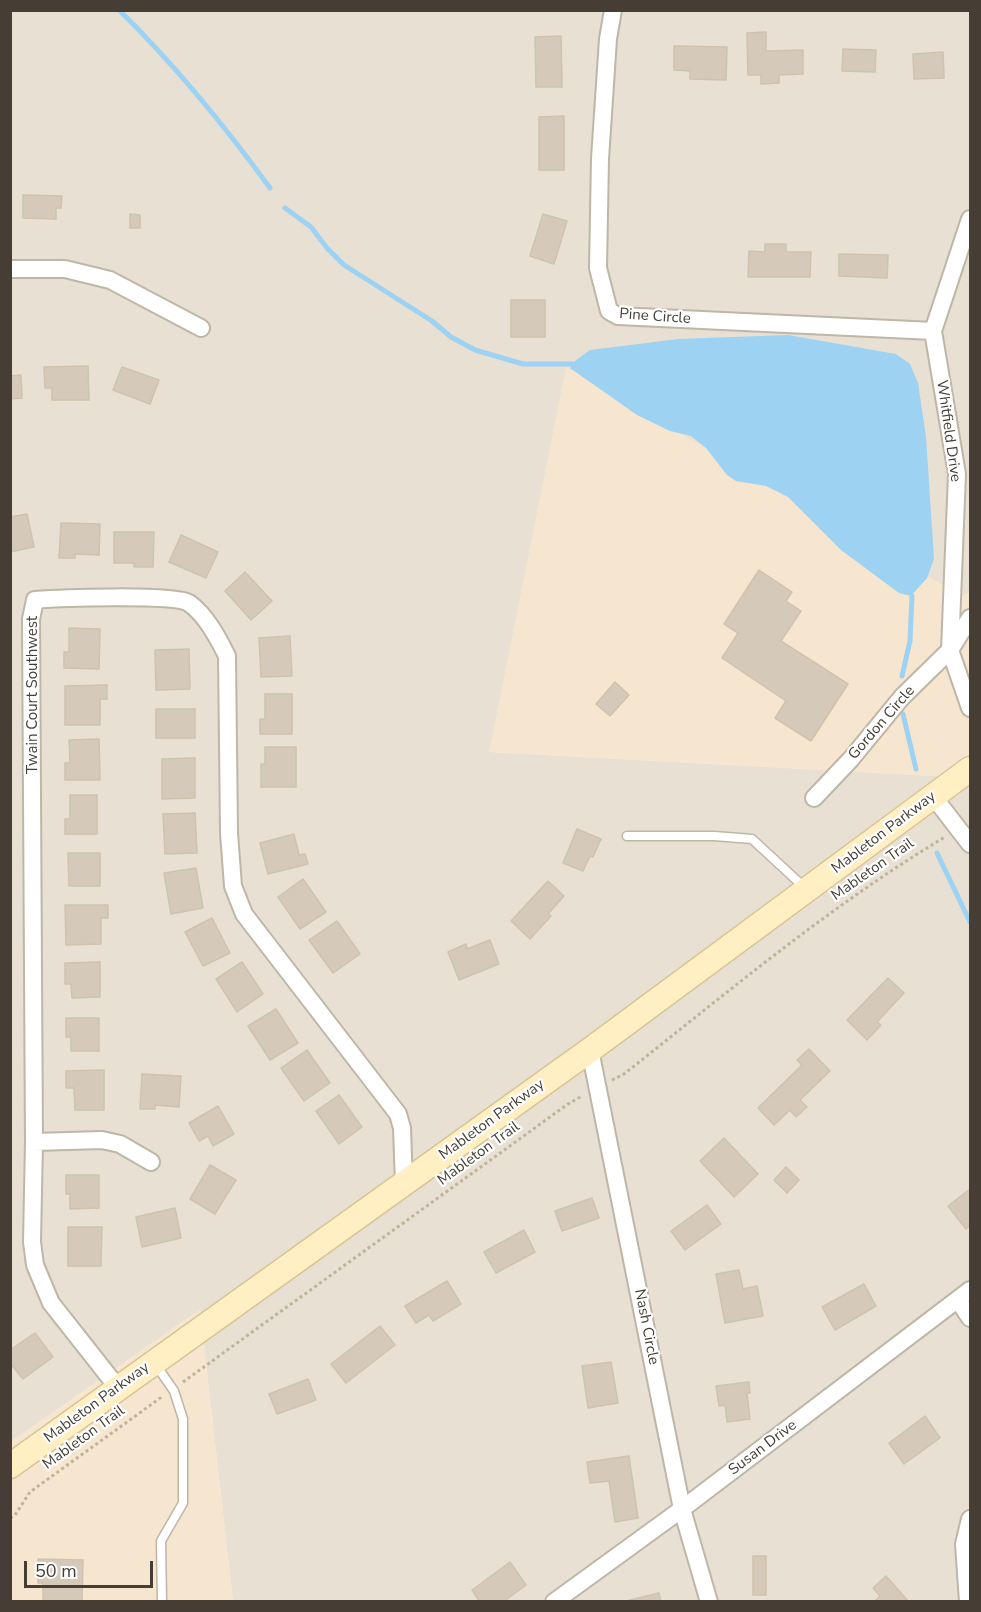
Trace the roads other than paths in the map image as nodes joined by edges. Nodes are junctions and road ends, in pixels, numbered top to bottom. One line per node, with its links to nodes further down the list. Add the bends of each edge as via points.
1 (613, 10): 5 (street, Pine Circle, via 600,159 597,268 609,311 618,316)
2 (970, 219): 5 (street, Whitfield Drive)
3 (10, 269): 4 (street, via 65,269 110,280)
4 (201, 328)
5 (933, 331): 7 (street, Whitfield Drive, via 957,474)
6 (970, 618): 7 (street, Gordon Circle)
7 (950, 650): 8 (street); 11 (street, Gordon Circle, via 902,697)
8 (970, 708)
9 (970, 769): 10 (main road, Mableton Parkway)
10 (933, 796): 13 (street); 14 (main road, Mableton Parkway)
11 (814, 798)
12 (627, 836): 14 (lane, via 752,839)
13 (970, 844)
14 (807, 890): 15 (main road, Mableton Parkway)
15 (590, 1050): 18 (main road, Mableton Parkway); 24 (street, Nash Circle)
16 (34, 1142): 17 (street, via 102,1140 120,1144); 18 (street, Twain Court Southwest, via 31,619 35,600 145,598 187,602 205,620 226,656 233,886 244,914 398,1114); 22 (street, Twain Court Southwest, via 35,1265 51,1302)
17 (151, 1162)
18 (404, 1184): 21 (main road, Mableton Parkway)
19 (964, 1295): 20 (street); 24 (street, Susan Drive)
20 (970, 1318)
21 (153, 1362): 22 (main road, Mableton Parkway); 26 (lane, via 173,1389 183,1419 183,1503 161,1541)
22 (118, 1388): 23 (main road, Mableton Parkway)
23 (10, 1466)
24 (682, 1509): 27 (street, Susan Drive); 28 (street, Nash Circle)
25 (970, 1519): 29 (street, via 964,1544)
26 (162, 1602)
27 (554, 1602)
28 (709, 1602)
29 (968, 1602)

